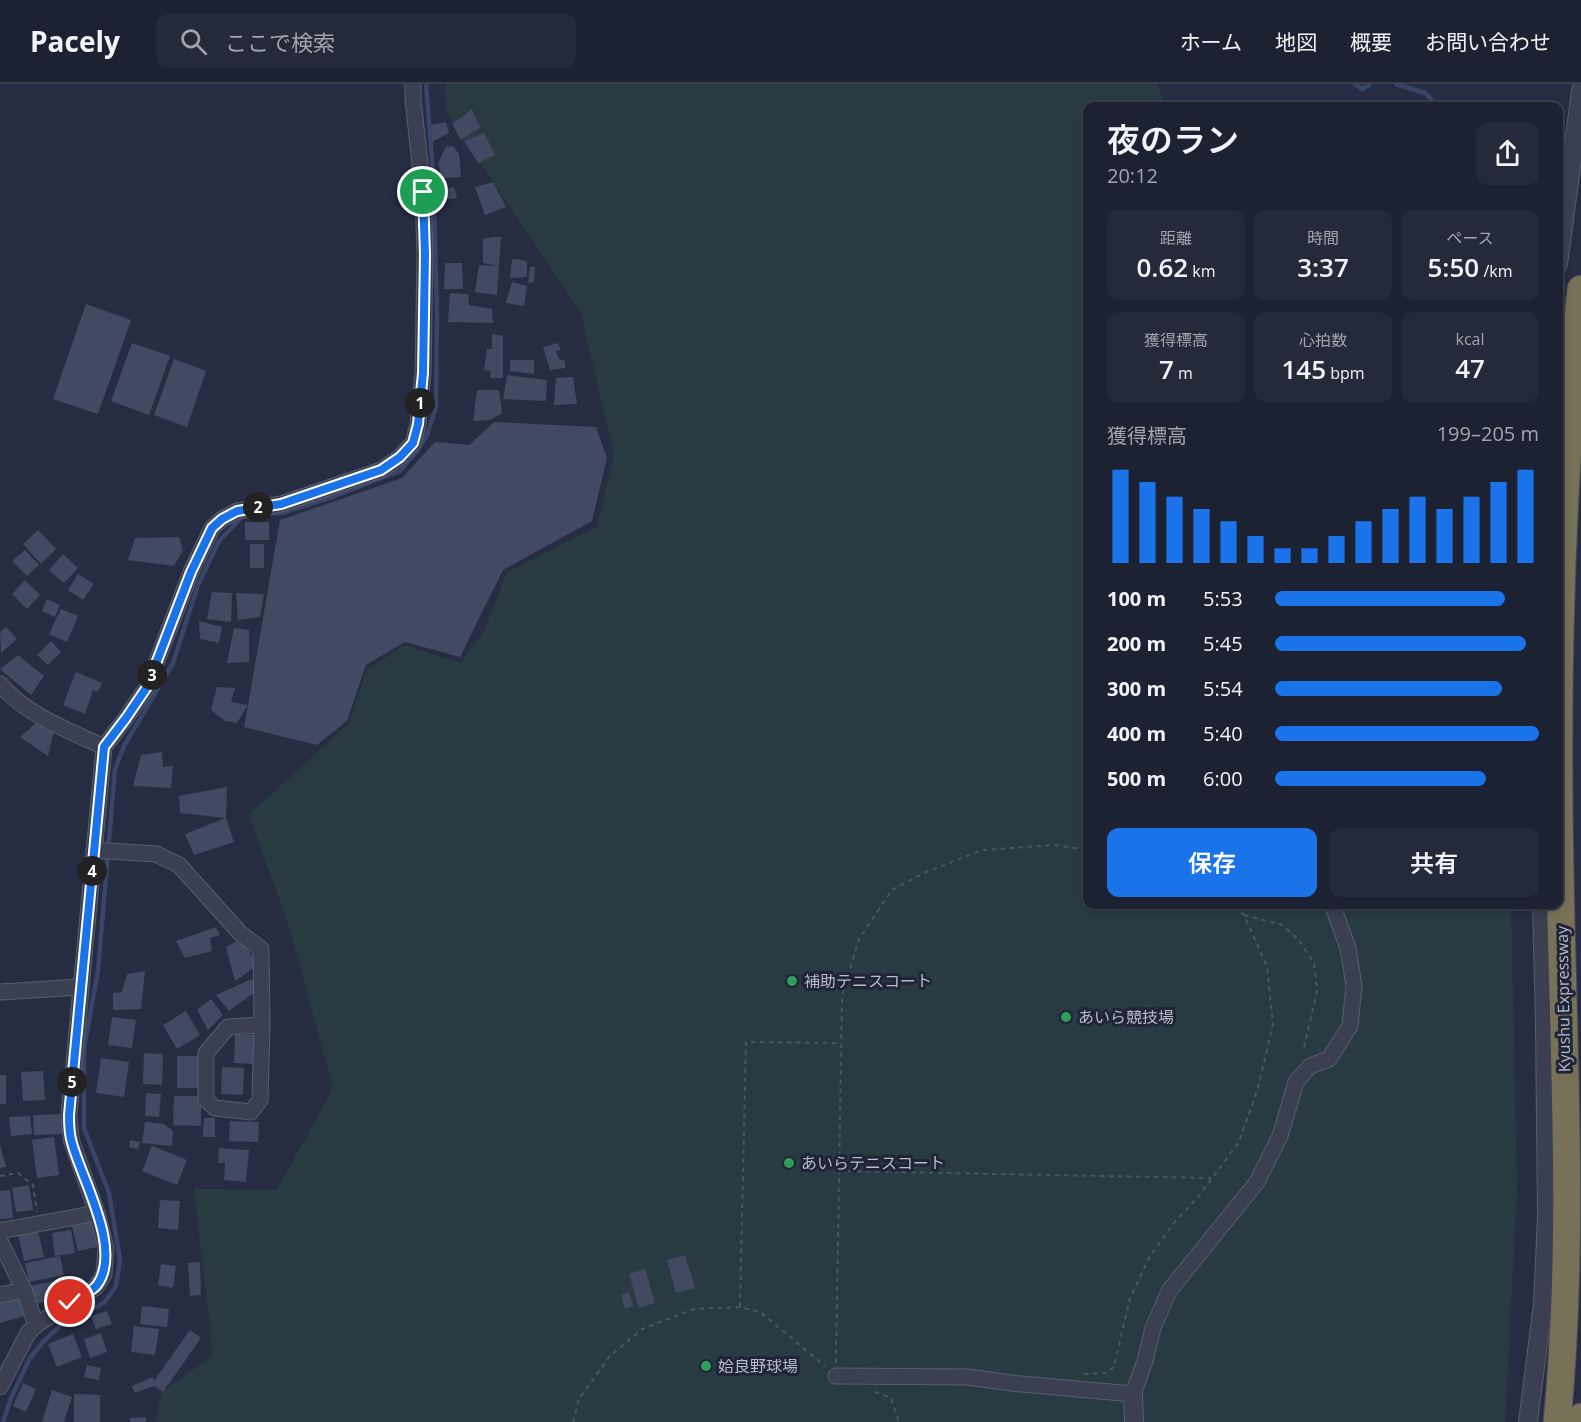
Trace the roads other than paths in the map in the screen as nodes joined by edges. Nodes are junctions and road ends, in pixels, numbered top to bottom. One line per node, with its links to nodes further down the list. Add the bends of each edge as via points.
1 (413, 84): 7 (street, via 425,255 423,373 413,443 381,470 281,504 237,511 212,528 147,687)
2 (1581, 91): 3 (street)
3 (1563, 226)
4 (1581, 289): 5 (highway, Kyushu Expressway, via 1574,354)
5 (1563, 590)
6 (0, 684): 7 (street, via 12,698)
7 (104, 747): 8 (street)
8 (94, 850): 12 (street); 14 (street, via 156,854 179,865 240,933 261,949)
9 (1334, 909): 23 (street, via 1348,948 1354,986 1350,1026 1329,1059 1310,1066 1296,1082 1280,1136 1257,1182 1169,1291)
10 (1542, 909): 26 (street, via 1547,1217 1543,1304)
11 (1561, 909): 27 (highway, Kyushu Expressway, via 1565,1229)
12 (80, 987): 13 (street); 15 (street, via 70,1139)
13 (0, 992)
14 (262, 1025): 14 (street, via 260,1100 251,1112 215,1108 206,1100 206,1053 228,1027)
15 (97, 1213): 16 (street); 20 (street, via 106,1248 104,1274 96,1287)
16 (0, 1231)
17 (0, 1241): 18 (street)
18 (24, 1290): 19 (street); 20 (street)
19 (0, 1295)
20 (36, 1325): 22 (street)
21 (836, 1376): 23 (street, via 968,1377)
22 (0, 1387)
23 (1133, 1394): 25 (street)
24 (1581, 1417): 28 (highway)
25 (1134, 1422)
26 (1528, 1422)
27 (1557, 1422)
28 (1581, 1422)

